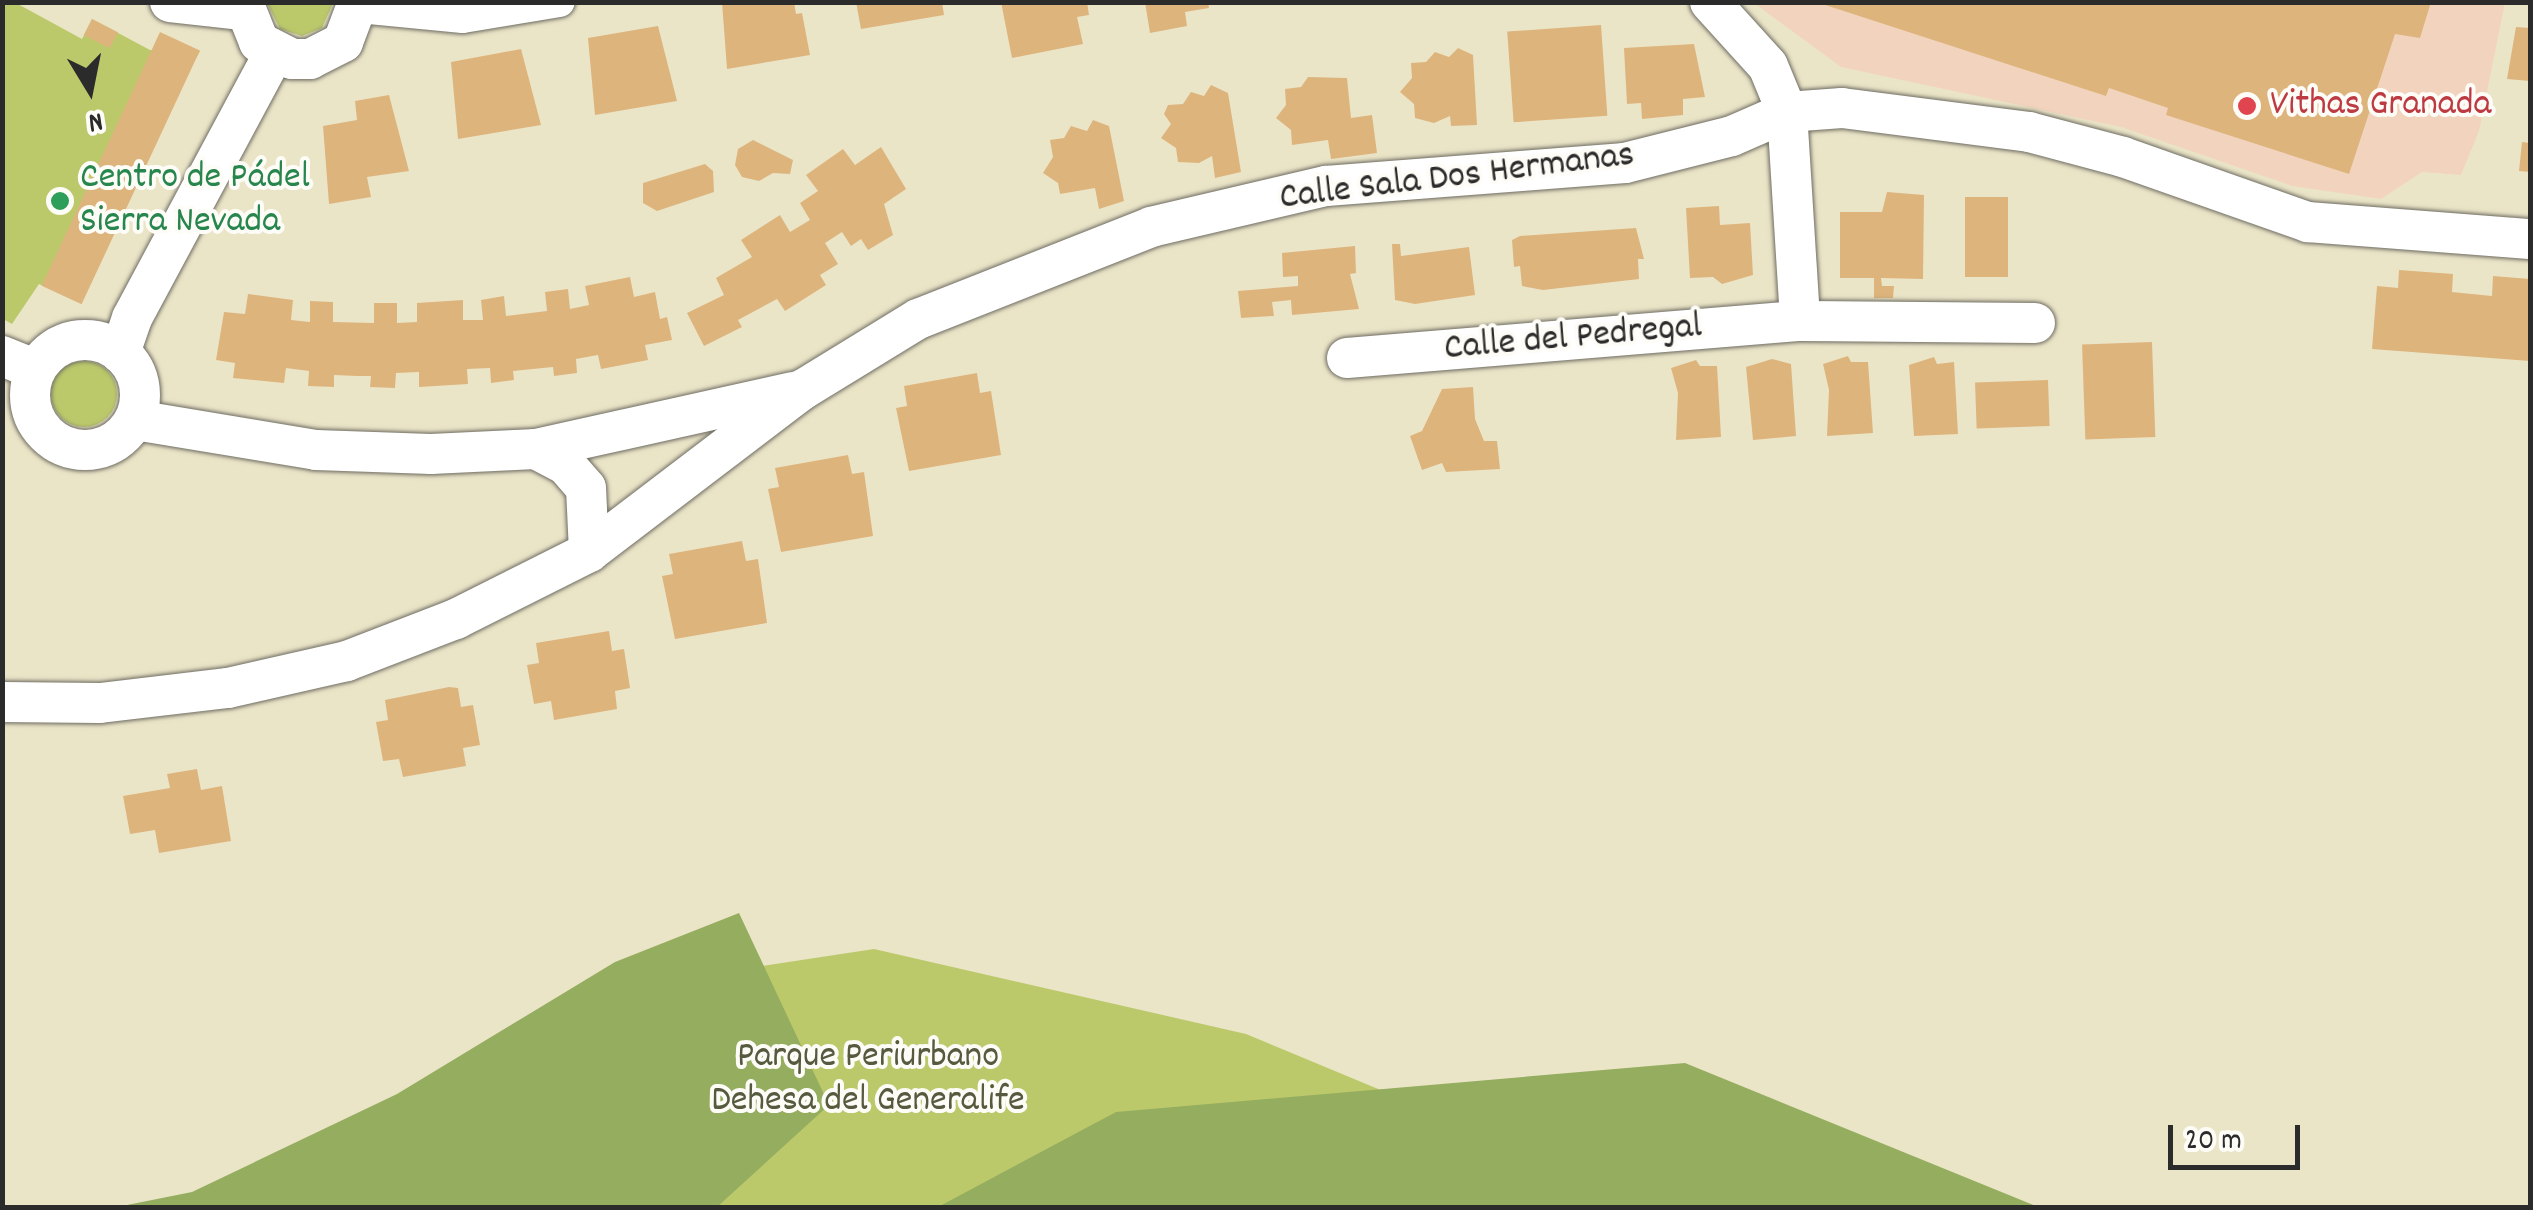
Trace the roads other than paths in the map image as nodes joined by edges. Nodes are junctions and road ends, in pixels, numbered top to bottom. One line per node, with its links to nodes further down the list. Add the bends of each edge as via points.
1 (170, 2): 5 (street)
2 (560, 2): 4 (street, via 463,18)
3 (1710, 2): 7 (street, via 1768,66)
4 (358, 5): 6 (street, via 354,26 328,52 292,59)
5 (243, 6): 6 (street, via 258,42)
6 (274, 53): 11 (street, via 132,318)
7 (1787, 112): 8 (street, Calle Sala Dos Hermanas, via 1842,108 2029,132 2123,157 2308,222); 9 (street); 14 (street, Calle Sala Dos Hermanas, via 1732,136 1626,162 1326,186 1151,227 918,319)
8 (2530, 238)
9 (1800, 321): 10 (street, Calle del Pedregal); 12 (street, Calle del Pedregal)
10 (2035, 323)
11 (120, 353): 13 (street, via 76,340); 15 (street, via 138,378)
12 (1347, 358)
13 (19, 362): 15 (street, via 32,415 64,447 110,446)
14 (802, 390): 16 (street); 17 (street, Calle Sala Dos Hermanas)
15 (136, 420): 16 (street, via 316,450)
16 (536, 449): 17 (street, via 566,464 586,488)
17 (589, 552): 18 (street, Calle Sala Dos Hermanas, via 456,619 347,660 210,690 100,703)
18 (2, 702)

